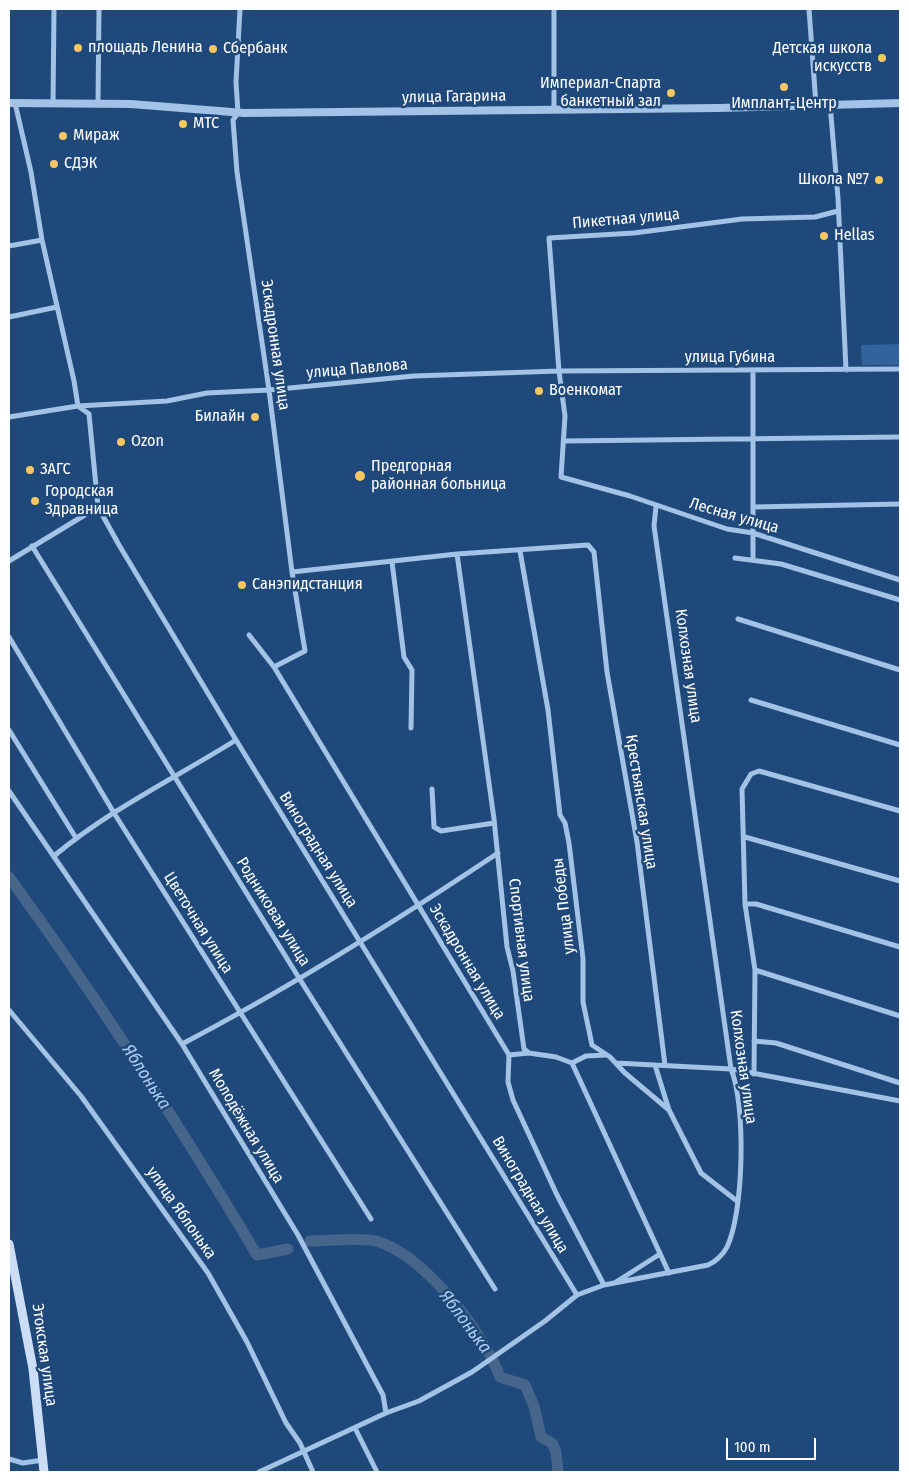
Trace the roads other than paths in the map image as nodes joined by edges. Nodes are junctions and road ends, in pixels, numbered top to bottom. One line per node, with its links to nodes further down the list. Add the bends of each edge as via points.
1 (54, 9): 8 (street)
2 (99, 9): 9 (street)
3 (240, 9): 13 (street, Эскадронная улица, via 236,82)
4 (554, 9): 12 (street)
5 (809, 9): 11 (street)
6 (12, 103): 8 (street, улица Гагарина); 15 (street, via 31,172)
7 (900, 103): 10 (street, улица Гагарина)
8 (52, 104): 9 (street, улица Гагарина)
9 (98, 104): 13 (street, улица Гагарина)
10 (830, 104): 11 (street, улица Гагарина); 14 (street)
11 (816, 106): 12 (street, улица Гагарина)
12 (554, 109): 13 (street, улица Гагарина)
13 (238, 112): 23 (street, Эскадронная улица, via 233,120 237,172)
14 (838, 212): 21 (street); 22 (street, Пикетная улица, via 815,218 742,219 634,233 549,238)
15 (42, 240): 16 (street); 17 (street)
16 (9, 246)
17 (57, 307): 18 (street); 24 (street)
18 (9, 317)
19 (900, 369): 21 (street, улица Губина)
20 (753, 370): 21 (street, улица Губина); 22 (street, улица Губина); 27 (street)
21 (846, 370)
22 (559, 371): 23 (street, улица Павлова, via 414,376); 28 (street)
23 (269, 390): 24 (street, улица Павлова); 41 (street, Эскадронная улица)
24 (78, 406): 25 (street, улица Павлова); 30 (street, Виноградная улица, via 89,414)
25 (9, 417)
26 (900, 437): 27 (street)
27 (753, 440): 28 (street); 32 (street)
28 (565, 441): 31 (street, Лесная улица, via 561,477)
29 (900, 504): 32 (street)
30 (98, 506): 34 (street); 52 (street, Виноградная улица)
31 (656, 506): 33 (street, Лесная улица, via 727,529); 83 (street, Колхозная улица, via 654,526)
32 (753, 507): 33 (street)
33 (753, 533): 38 (street); 42 (street, Лесная улица)
34 (32, 546): 39 (street); 54 (street, Родниковая улица)
35 (520, 551): 36 (street); 78 (street, улица Победы, via 548,710 560,815 569,843 583,959 583,1002 592,1046); 82 (street, Крестьянская улица, via 588,545 594,552 607,672 637,842)
36 (456, 554): 40 (street); 59 (street, Спортивная улица)
37 (735, 558): 38 (street)
38 (754, 559): 43 (street)
39 (9, 561)
40 (392, 562): 41 (street); 50 (street, via 404,656 412,670)
41 (292, 572): 47 (street, Эскадронная улица, via 305,651)
42 (900, 580)
43 (900, 600)
44 (738, 619): 48 (street)
45 (249, 635): 47 (street, Эскадронная улица)
46 (9, 637): 58 (street, Цветочная улица)
47 (274, 667): 66 (street, Эскадронная улица)
48 (900, 670)
49 (751, 700): 53 (street)
50 (411, 728)
51 (9, 730): 61 (street)
52 (236, 740): 54 (street); 67 (street, Виноградная улица)
53 (900, 745)
54 (176, 777): 58 (street); 70 (street, Родниковая улица)
55 (432, 789): 59 (street, via 434,827 441,831)
56 (9, 791): 63 (street, Молодёжная улица)
57 (900, 811): 60 (street, via 759,771 751,774 742,789)
58 (114, 813): 61 (street); 72 (street, Цветочная улица)
59 (494, 823): 62 (street, Спортивная улица)
60 (745, 837): 64 (street); 65 (street)
61 (76, 838): 63 (street)
62 (498, 853): 66 (street); 76 (street, Спортивная улица, via 507,947 524,1049)
63 (54, 856): 75 (street, Молодёжная улица)
64 (900, 881)
65 (745, 904): 68 (street, via 756,904); 69 (street)
66 (418, 906): 67 (street); 77 (street, Эскадронная улица)
67 (360, 940): 70 (street); 96 (street, Виноградная улица)
68 (900, 947)
69 (754, 970): 73 (street); 74 (street)
70 (299, 978): 72 (street); 95 (street, Родниковая улица)
71 (9, 1010): 99 (street, улица Яблонька, via 82,1096 208,1273 247,1342 286,1423)
72 (240, 1014): 75 (street); 89 (street, Цветочная улица)
73 (900, 1016)
74 (754, 1041): 84 (street); 85 (street, via 776,1043)
75 (182, 1044): 97 (street, Молодёжная улица, via 298,1235 383,1395)
76 (529, 1053): 77 (street); 79 (street)
77 (509, 1055): 94 (street, via 508,1082 513,1100)
78 (606, 1055): 79 (street, via 586,1056); 80 (street, улица Победы)
79 (572, 1063): 91 (street)
80 (616, 1063): 81 (street); 87 (street, улица Победы)
81 (656, 1064): 82 (street); 87 (street)
82 (665, 1065): 83 (street)
83 (731, 1069): 84 (street); 88 (street, Колхозная улица, via 736,1081 740,1137)
84 (754, 1074): 86 (street)
85 (900, 1083)
86 (900, 1101)
87 (669, 1110): 88 (street, улица Победы, via 701,1173)
88 (737, 1201): 92 (street, Колхозная улица, via 727,1248 715,1262)
89 (371, 1219)
90 (9, 1244): 101 (main road, Этокская улица, via 32,1369)
91 (660, 1254): 92 (street); 93 (street)
92 (669, 1273): 93 (street, Колхозная улица)
93 (613, 1284): 94 (street, Колхозная улица)
94 (604, 1285): 96 (street, Колхозная улица)
95 (495, 1289)
96 (577, 1294): 97 (street, Колхозная улица, via 472,1372 419,1401)
97 (386, 1413): 98 (street)
98 (355, 1428): 99 (street); 105 (street)
99 (304, 1451): 103 (street); 104 (street, улица Яблонька)
100 (9, 1459): 101 (street, via 23,1463)
101 (43, 1460): 102 (main road, Этокская улица)
102 (44, 1472)
103 (259, 1472)
104 (313, 1472)
105 (377, 1472)

